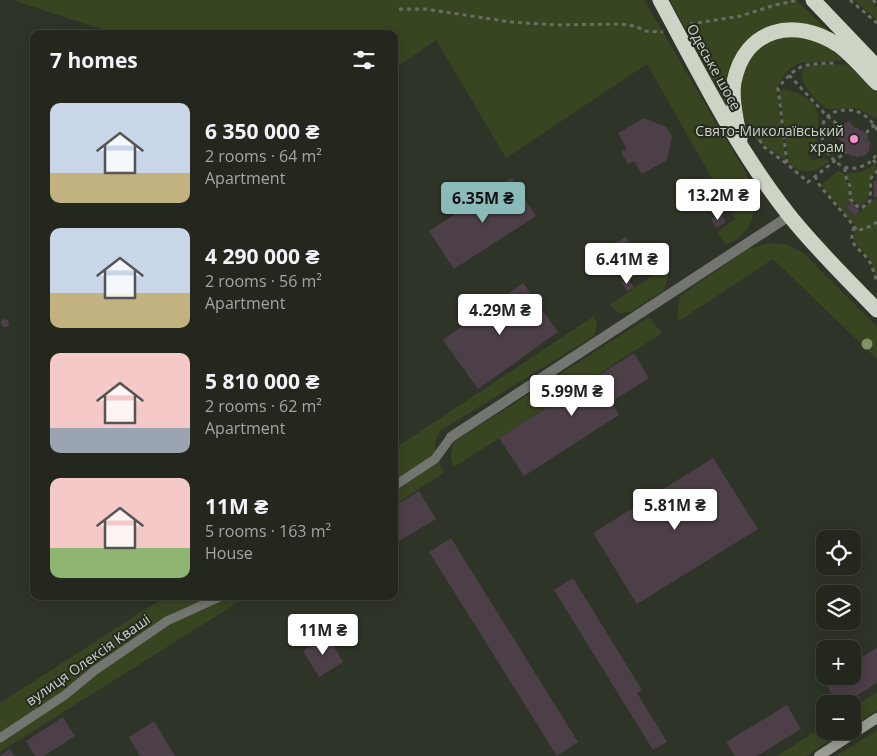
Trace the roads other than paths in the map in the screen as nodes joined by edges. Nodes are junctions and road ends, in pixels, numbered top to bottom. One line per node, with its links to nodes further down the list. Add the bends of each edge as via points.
1 (660, 0): 5 (highway, Одеське шосе, via 712,100)
2 (813, 0): 3 (highway)
3 (877, 67)
4 (877, 83): 5 (highway, via 840,46 815,33 791,30 761,38 740,62 734,84)
5 (742, 148): 6 (highway, Одеське шосе)
6 (789, 216): 7 (highway, Одеське шосе); 8 (street)
7 (877, 310)
8 (451, 437): 9 (lane, via 435,459)
9 (398, 483)
10 (214, 600): 12 (lane, вулиця Олексія Кваші, via 160,626)
11 (877, 718): 13 (main road)
12 (0, 738)
13 (819, 756)

